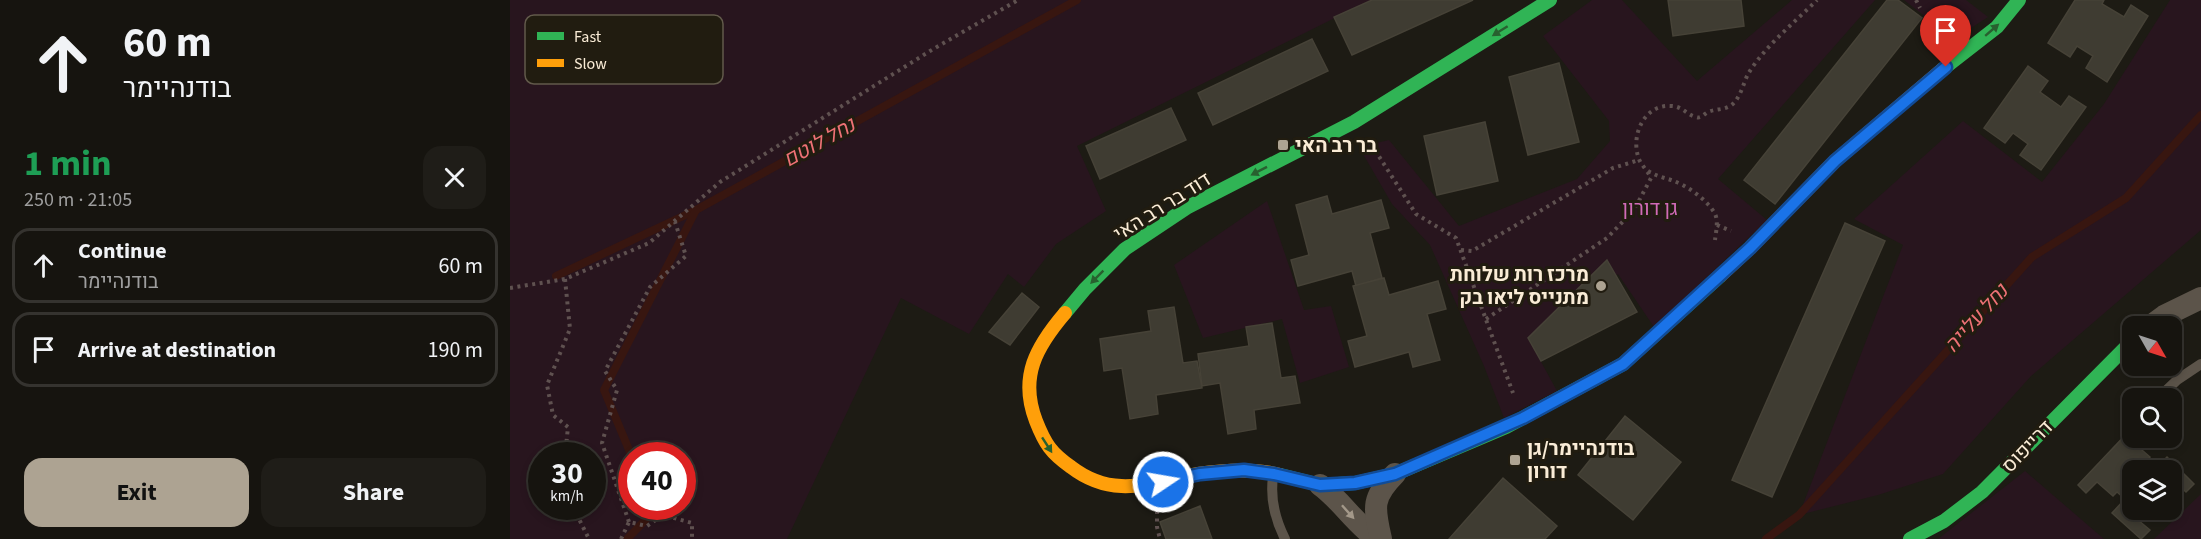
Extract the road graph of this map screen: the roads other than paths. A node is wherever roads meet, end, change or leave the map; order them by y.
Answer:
1 (1550, 0) edge
2 (2019, 0) edge
3 (2201, 298) edge
4 (2164, 316) edge
5 (2122, 351) edge
6 (2201, 364) edge
7 (2168, 388) edge
8 (1274, 474) junction
9 (1395, 474) junction
10 (1320, 485) junction
11 (1285, 539) edge
12 (1379, 539) edge
13 (1910, 539) edge

1 -> 8 street, דוד בר רב האי
9 -> 2 street, דוד בר רב האי
3 - 4 street
5 - 13 street, דרייפוס
6 - 7 lane
8 - 10 street, דוד בר רב האי
8 - 11 lane
9 - 10 street, דוד בר רב האי
9 - 12 street
10 -> 12 street

